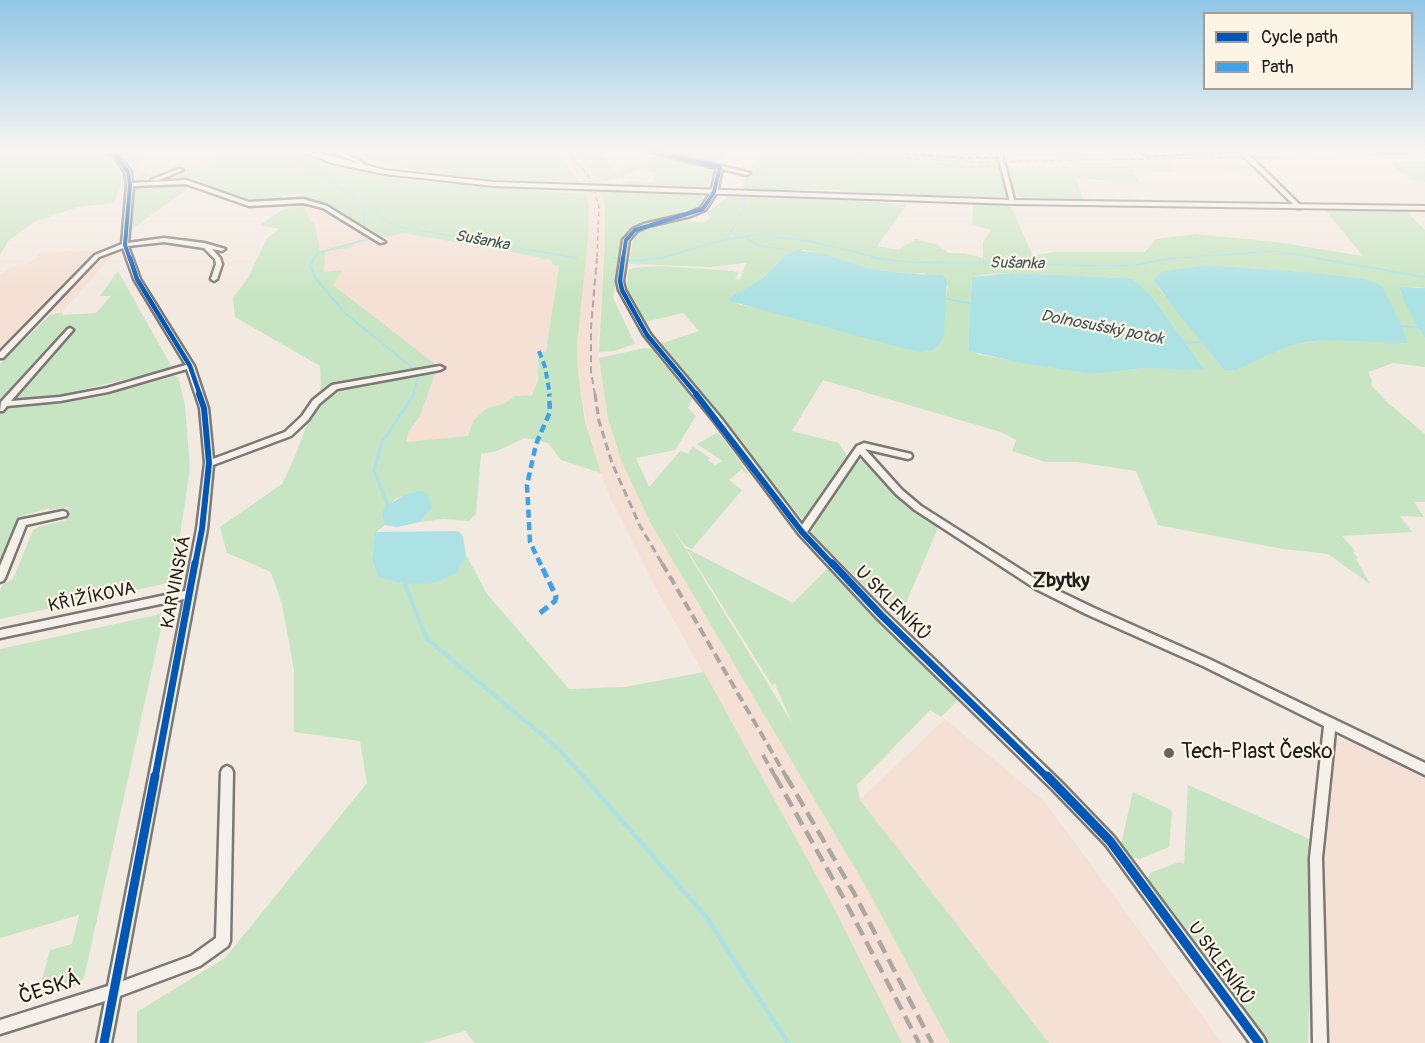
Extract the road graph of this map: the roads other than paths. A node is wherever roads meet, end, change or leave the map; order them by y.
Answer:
1 (129, 199) edge
2 (234, 199) edge
3 (711, 199) edge
4 (917, 199) edge
5 (1011, 199) edge
6 (1291, 199) edge
7 (1012, 202) junction
8 (1299, 207) junction
9 (1425, 208) edge
10 (382, 242) dead end
11 (125, 245) junction
12 (204, 245) junction
13 (222, 249) dead end
14 (214, 279) dead end
15 (70, 330) dead end
16 (0, 356) edge
17 (190, 366) junction
18 (436, 369) dead end
19 (2, 406) edge
20 (860, 448) junction
21 (908, 456) dead end
22 (209, 463) junction
23 (63, 514) dead end
24 (802, 532) junction
25 (0, 578) edge
26 (190, 594) junction
27 (0, 634) edge
28 (1330, 724) junction
29 (1425, 769) edge
30 (227, 772) dead end
31 (112, 992) junction
32 (0, 1027) edge
33 (104, 1043) edge
34 (1259, 1043) edge
35 (1320, 1043) edge

1 - 11 street, KARVINSKÁ
2 - 10 street
3 - 24 street, U SKLENÍKŮ
4 - 7 main road
5 - 7 street
6 - 8 street, bridge
7 - 8 main road
8 - 9 main road
11 - 12 street
11 - 16 street
11 - 17 street, KARVINSKÁ
12 - 13 street
12 - 14 street
15 - 19 street
17 - 19 street
17 - 22 street, KARVINSKÁ
18 - 22 street
20 - 21 street
20 - 24 street
20 - 28 street
22 - 26 street, KARVINSKÁ
23 - 25 street
24 - 34 street, U SKLENÍKŮ
26 - 27 street, KŘIŽÍKOVA
26 - 31 street, KARVINSKÁ
28 - 29 street
28 - 35 street
30 - 31 street, ČESKÁ
31 - 32 street, ČESKÁ
31 - 33 street, KARVINSKÁ

